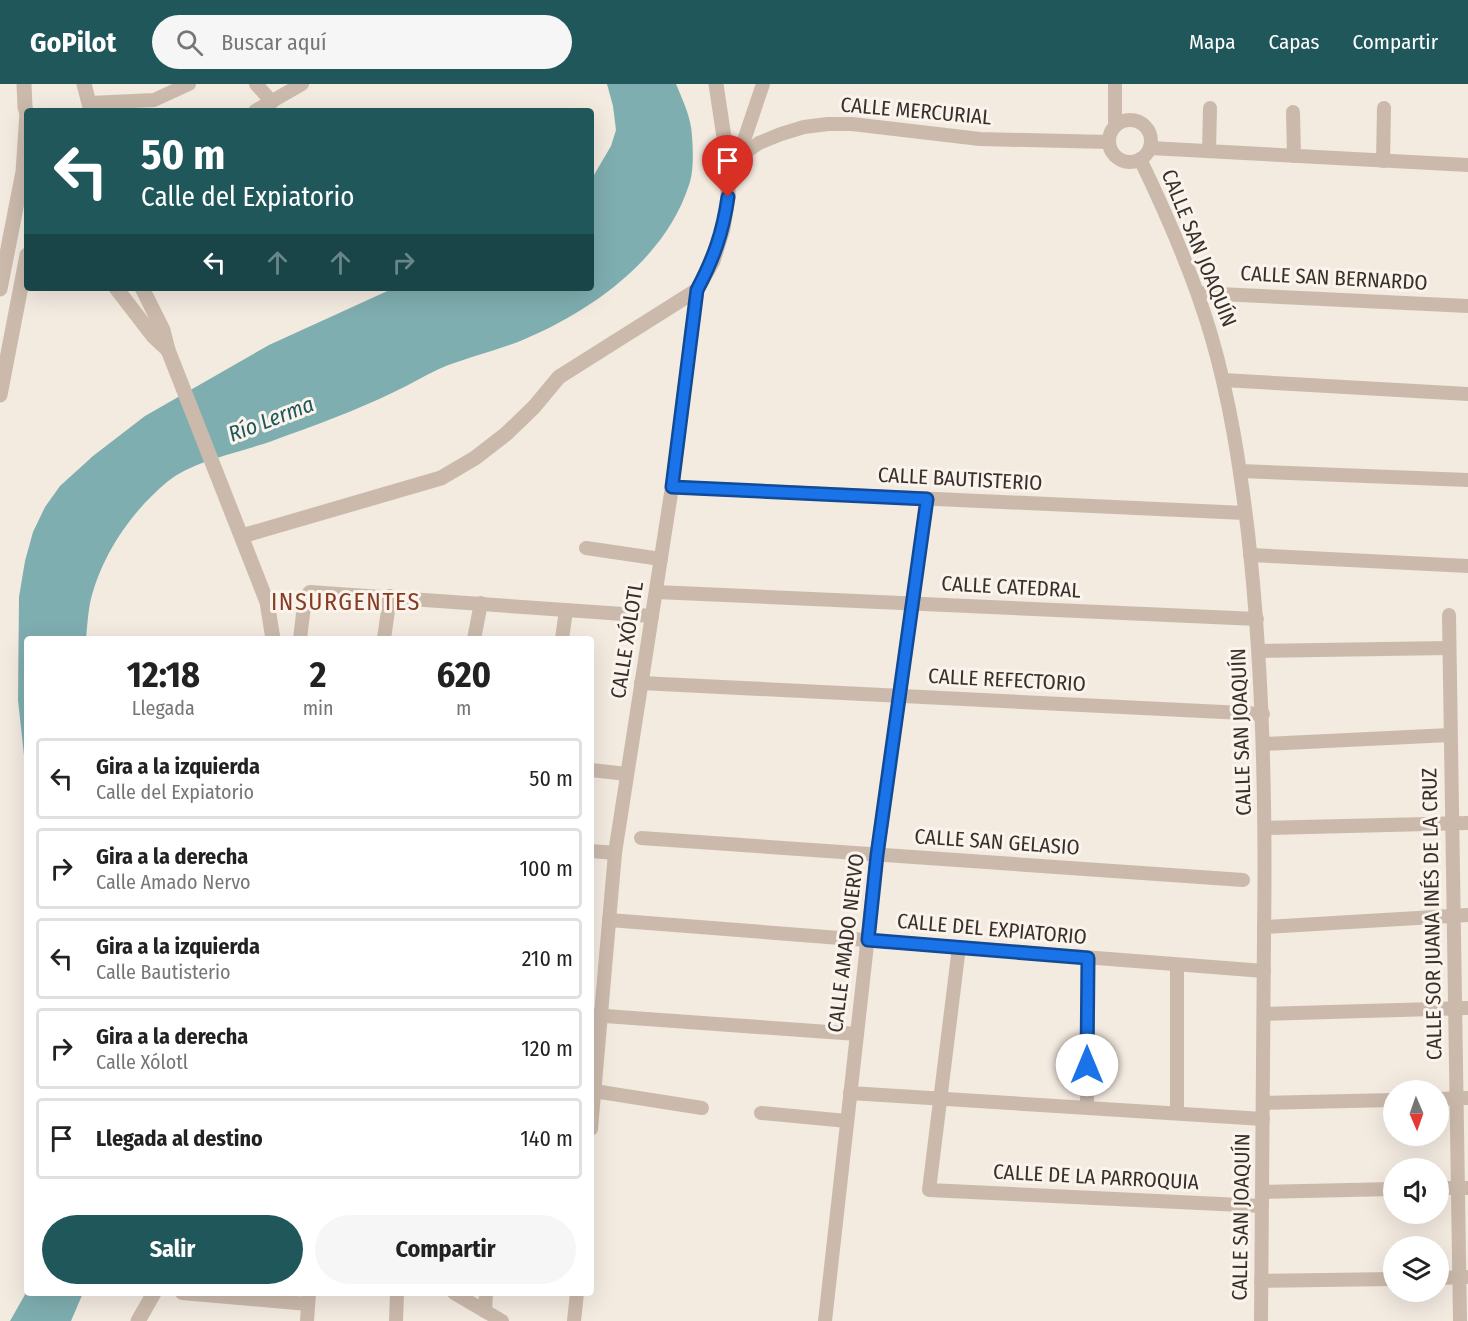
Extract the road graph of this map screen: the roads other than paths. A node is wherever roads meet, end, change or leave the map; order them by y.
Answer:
1 (189, 84) edge
2 (256, 84) edge
3 (302, 84) edge
4 (716, 84) edge
5 (763, 84) edge
6 (1115, 84) edge
7 (84, 85) edge
8 (24, 86) edge
9 (272, 102) junction
10 (26, 108) edge
11 (84, 108) edge
12 (261, 108) edge
13 (1210, 108) dead end
14 (1384, 108) dead end
15 (1293, 112) dead end
16 (1115, 126) junction
17 (1109, 142) junction
18 (1150, 148) junction
19 (1209, 151) junction
20 (1294, 156) junction
21 (24, 157) edge
22 (1140, 159) junction
23 (733, 160) junction
24 (1383, 160) junction
25 (1468, 165) edge
26 (24, 271) edge
27 (0, 289) edge
28 (697, 290) junction
29 (118, 291) edge
30 (144, 291) edge
31 (1198, 293) junction
32 (1468, 306) edge
33 (168, 350) junction
34 (1223, 380) junction
35 (1468, 394) edge
36 (0, 395) edge
37 (1240, 471) junction
38 (1468, 480) edge
39 (672, 487) junction
40 (927, 499) junction
41 (1245, 513) junction
42 (242, 536) junction
43 (586, 548) dead end
44 (1250, 555) junction
45 (661, 560) junction
46 (1468, 566) edge
47 (656, 592) junction
48 (390, 596) junction
49 (481, 603) junction
50 (913, 603) junction
51 (567, 610) junction
52 (1449, 615) dead end
53 (652, 616) junction
54 (1257, 618) junction
55 (273, 636) edge
56 (300, 636) edge
57 (384, 636) edge
58 (475, 636) edge
59 (563, 636) edge
60 (1449, 648) junction
61 (1259, 651) junction
62 (641, 683) junction
63 (900, 696) junction
64 (1263, 714) junction
65 (1450, 735) junction
66 (1264, 744) junction
67 (594, 770) edge
68 (627, 774) junction
69 (1452, 823) junction
70 (1468, 823) edge
71 (1265, 828) junction
72 (641, 838) dead end
73 (594, 851) edge
74 (615, 853) junction
75 (877, 855) junction
76 (1243, 880) dead end
77 (1453, 915) junction
78 (1468, 915) edge
79 (609, 920) junction
80 (1264, 927) junction
81 (868, 940) junction
82 (959, 948) junction
83 (1088, 958) junction
84 (1176, 965) junction
85 (1264, 971) junction
86 (1462, 1008) edge
87 (1264, 1014) junction
88 (596, 1016) edge
89 (857, 1035) junction
90 (594, 1091) joint
91 (850, 1093) junction
92 (940, 1098) junction
93 (1462, 1098) edge
94 (1383, 1100) edge
95 (1263, 1103) junction
96 (1087, 1107) junction
97 (702, 1108) dead end
98 (761, 1113) dead end
99 (1177, 1113) junction
100 (1263, 1119) junction
101 (847, 1121) junction
102 (1463, 1188) edge
103 (1383, 1189) edge
104 (1262, 1191) junction
105 (1262, 1206) junction
106 (1464, 1277) edge
107 (1449, 1278) edge
108 (1383, 1279) edge
109 (1261, 1281) junction
110 (152, 1296) edge
111 (246, 1296) edge
112 (397, 1296) edge
113 (459, 1296) edge
114 (486, 1296) edge
115 (577, 1296) edge
116 (309, 1299) edge
117 (485, 1311) junction
118 (138, 1321) edge
119 (307, 1321) edge
120 (396, 1321) edge
121 (502, 1321) edge
122 (574, 1321) edge
123 (825, 1321) edge
124 (1261, 1321) edge
125 (1460, 1321) edge

1 - 11 street
2 - 9 street
3 - 9 street
4 - 23 street, CALLE XÓLOTL
5 - 23 street
6 - 16 street
7 - 11 street
8 - 10 street
9 - 12 street
13 - 19 street
14 - 24 street
15 - 20 street
16 - 17 street
16 - 18 street
17 - 22 street
17 - 23 street, CALLE MERCURIAL
18 - 19 street
18 - 22 street
19 - 20 street
20 - 24 street
21 - 27 street
22 - 31 street, CALLE SAN JOAQUÍN
23 - 28 street, CALLE XÓLOTL
24 - 25 street
26 - 36 street
28 - 39 street, CALLE XÓLOTL
28 - 42 street
29 - 33 street
30 - 33 street
31 - 32 street, CALLE SAN BERNARDO
31 - 34 street, CALLE SAN JOAQUÍN
33 - 42 street
34 - 35 street
34 - 37 street, CALLE SAN JOAQUÍN
37 - 38 street
37 - 41 street, CALLE SAN JOAQUÍN
39 - 40 street, CALLE BAUTISTERIO
39 - 45 street, CALLE XÓLOTL
40 - 41 street, CALLE BAUTISTERIO
40 - 50 street, CALLE AMADO NERVO
41 - 44 street, CALLE SAN JOAQUÍN
42 - 55 street
43 - 45 street
44 - 46 street
44 - 54 street, CALLE SAN JOAQUÍN
45 - 47 street, CALLE XÓLOTL
47 - 50 street, CALLE CATEDRAL
47 - 53 street, CALLE XÓLOTL
48 - 49 street
48 - 56 street
48 - 57 street
49 - 51 street
49 - 58 street
50 - 54 street, CALLE CATEDRAL
50 - 63 street, CALLE AMADO NERVO
51 - 53 street
51 - 59 street
52 - 60 street, CALLE SOR JUANA INÉS DE LA CRUZ
53 - 62 street, CALLE XÓLOTL
54 - 61 street, CALLE SAN JOAQUÍN
60 - 61 street
60 - 65 street, CALLE SOR JUANA INÉS DE LA CRUZ
61 - 64 street, CALLE SAN JOAQUÍN
62 - 63 street, CALLE REFECTORIO
62 - 68 street, CALLE XÓLOTL
63 - 64 street, CALLE REFECTORIO
63 - 75 street, CALLE AMADO NERVO
64 - 66 street, CALLE SAN JOAQUÍN
65 - 66 street
65 - 69 street, CALLE SOR JUANA INÉS DE LA CRUZ
66 - 71 street, CALLE SAN JOAQUÍN
67 - 68 street
68 - 74 street, CALLE XÓLOTL
69 - 70 street
69 - 71 street
69 - 77 street, CALLE SOR JUANA INÉS DE LA CRUZ
71 - 80 street, CALLE SAN JOAQUÍN
72 - 75 street, CALLE SAN GELASIO
73 - 74 street
74 - 79 street, CALLE XÓLOTL
75 - 76 street, CALLE SAN GELASIO
75 - 81 street, CALLE AMADO NERVO
77 - 78 street
77 - 80 street
77 - 86 street, CALLE SOR JUANA INÉS DE LA CRUZ
79 - 81 street, CALLE DEL EXPIATORIO
79 - 88 street, CALLE XÓLOTL
80 - 85 street, CALLE SAN JOAQUÍN
81 - 82 street, CALLE DEL EXPIATORIO
81 - 89 street, CALLE AMADO NERVO
82 - 83 street, CALLE DEL EXPIATORIO
82 - 92 street
83 - 84 street, CALLE DEL EXPIATORIO
83 - 96 street
84 - 85 street, CALLE DEL EXPIATORIO
84 - 99 street
85 - 87 street, CALLE SAN JOAQUÍN
86 - 87 street
86 - 93 street, CALLE SOR JUANA INÉS DE LA CRUZ
87 - 95 street, CALLE SAN JOAQUÍN
88 - 89 street
88 - 90 street, CALLE XÓLOTL
89 - 91 street, CALLE AMADO NERVO
90 - 97 street
91 - 92 street
91 - 101 street, CALLE AMADO NERVO
92 - 96 street
92 - 105 street, CALLE DE LA PARROQUIA
93 - 102 street, CALLE SOR JUANA INÉS DE LA CRUZ
94 - 95 street
95 - 100 street, CALLE SAN JOAQUÍN
96 - 99 street
98 - 101 street
99 - 100 street
100 - 104 street, CALLE SAN JOAQUÍN
101 - 123 street, CALLE AMADO NERVO
102 - 106 street, CALLE SOR JUANA INÉS DE LA CRUZ
103 - 104 street
104 - 105 street, CALLE SAN JOAQUÍN
105 - 109 street, CALLE SAN JOAQUÍN
106 - 107 street
106 - 125 street, CALLE SOR JUANA INÉS DE LA CRUZ
108 - 109 street
109 - 124 street, CALLE SAN JOAQUÍN
110 - 118 street
111 - 116 street
112 - 120 street
113 - 117 street
114 - 117 street
115 - 122 street
116 - 119 street
117 - 121 street

